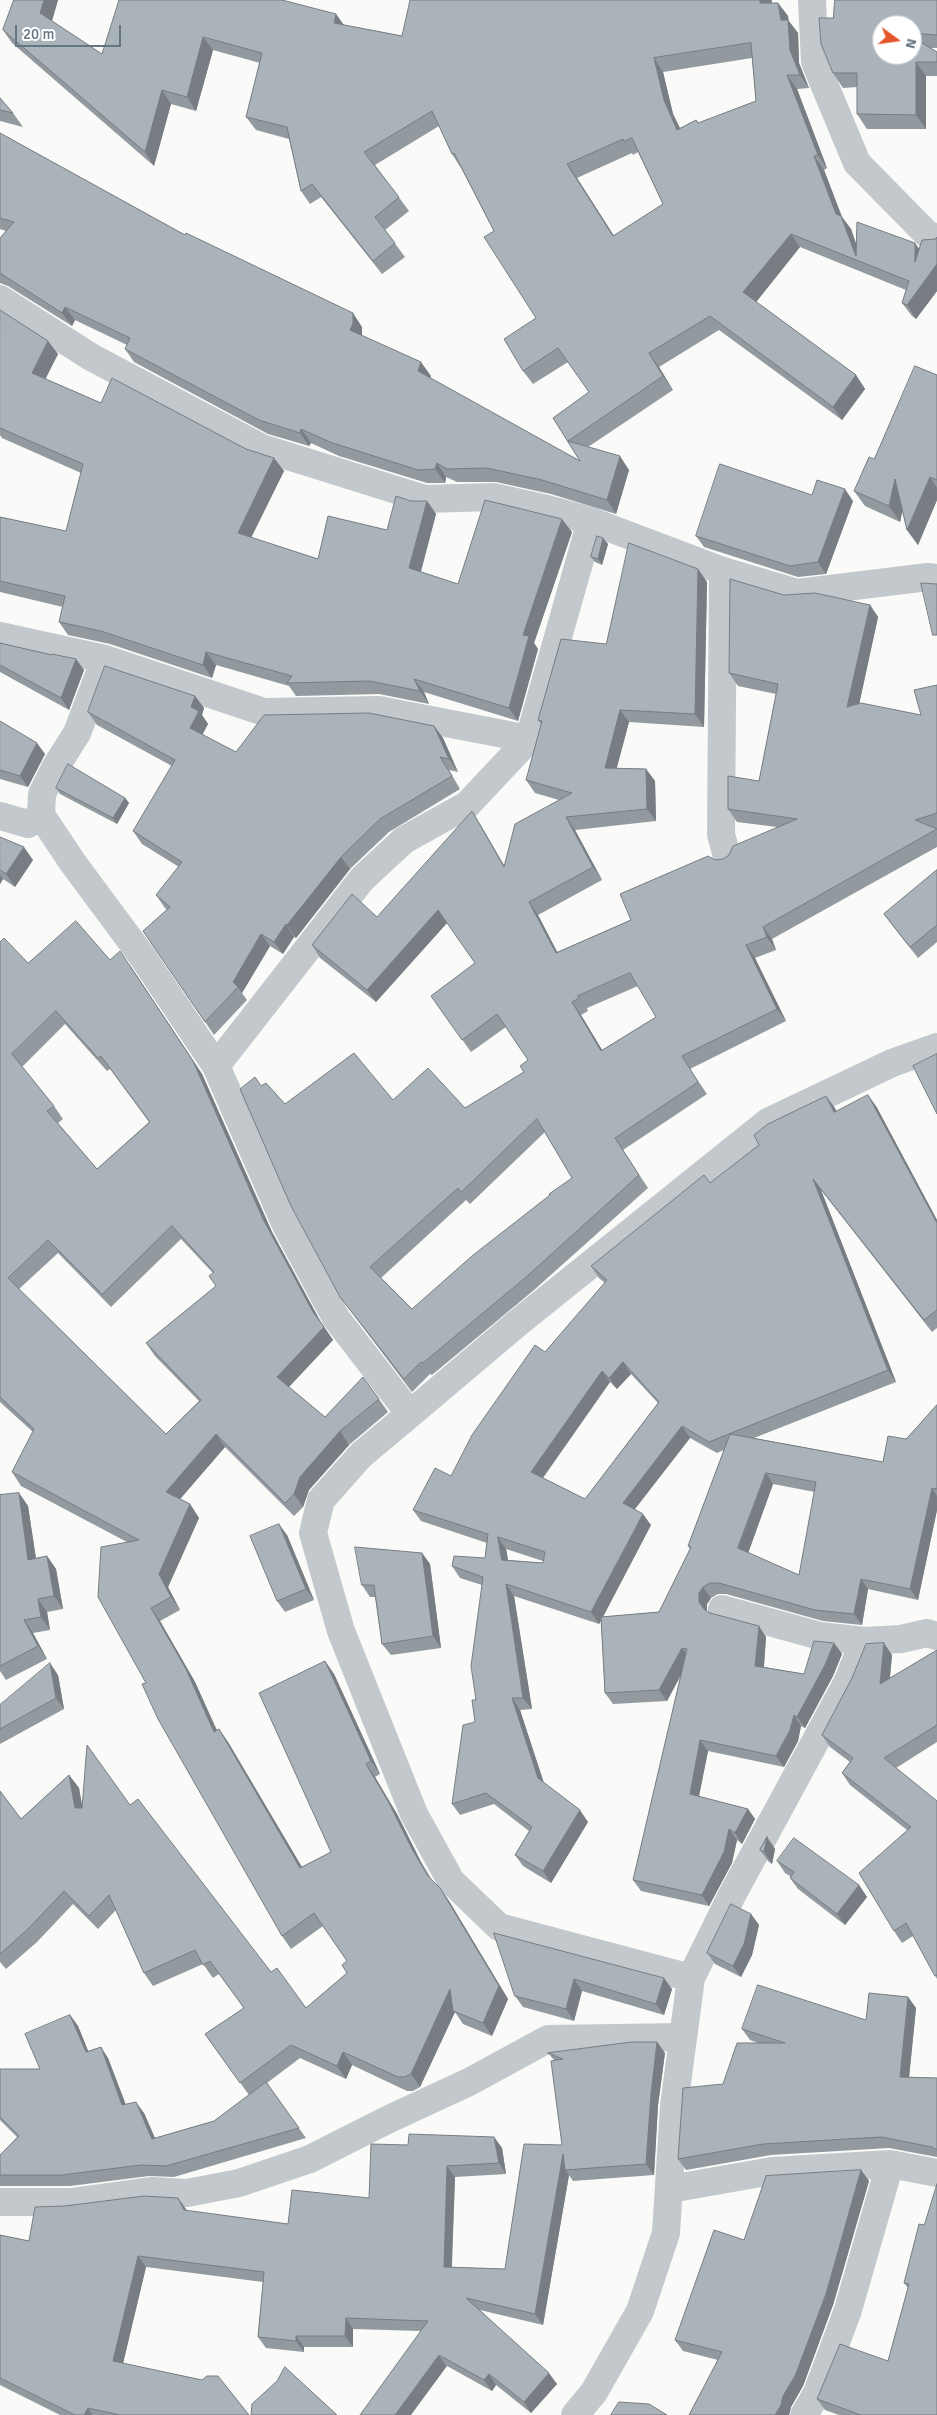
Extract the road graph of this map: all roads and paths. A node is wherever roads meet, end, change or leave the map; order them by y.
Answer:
1 (812, 0) edge
2 (937, 239) edge
3 (0, 299) edge
4 (591, 522) junction
5 (723, 571) junction
6 (937, 578) edge
7 (0, 636) edge
8 (104, 659) junction
9 (529, 740) junction
10 (41, 815) junction
11 (0, 816) edge
12 (727, 857) edge
13 (937, 1047) edge
14 (216, 1066) junction
15 (410, 1414) junction
16 (722, 1609) dead end
17 (934, 1629) edge
18 (864, 1641) junction
19 (691, 1978) junction
20 (683, 2037) junction
21 (890, 2164) junction
22 (937, 2173) edge
23 (670, 2189) junction
24 (0, 2202) edge
25 (575, 2415) edge
26 (804, 2415) edge

1 - 2 street
3 - 4 street
4 - 5 street
4 - 9 street
5 - 6 street
5 - 12 street
7 - 8 street
8 - 9 street
8 - 10 street
9 - 14 street
10 - 11 street
10 - 14 street
13 - 15 street
14 - 15 street
15 - 19 street
16 - 18 street
17 - 18 street
18 - 19 street
19 - 20 street
20 - 23 street
20 - 24 street
21 - 22 street
21 - 23 street
21 - 26 street
23 - 25 street

